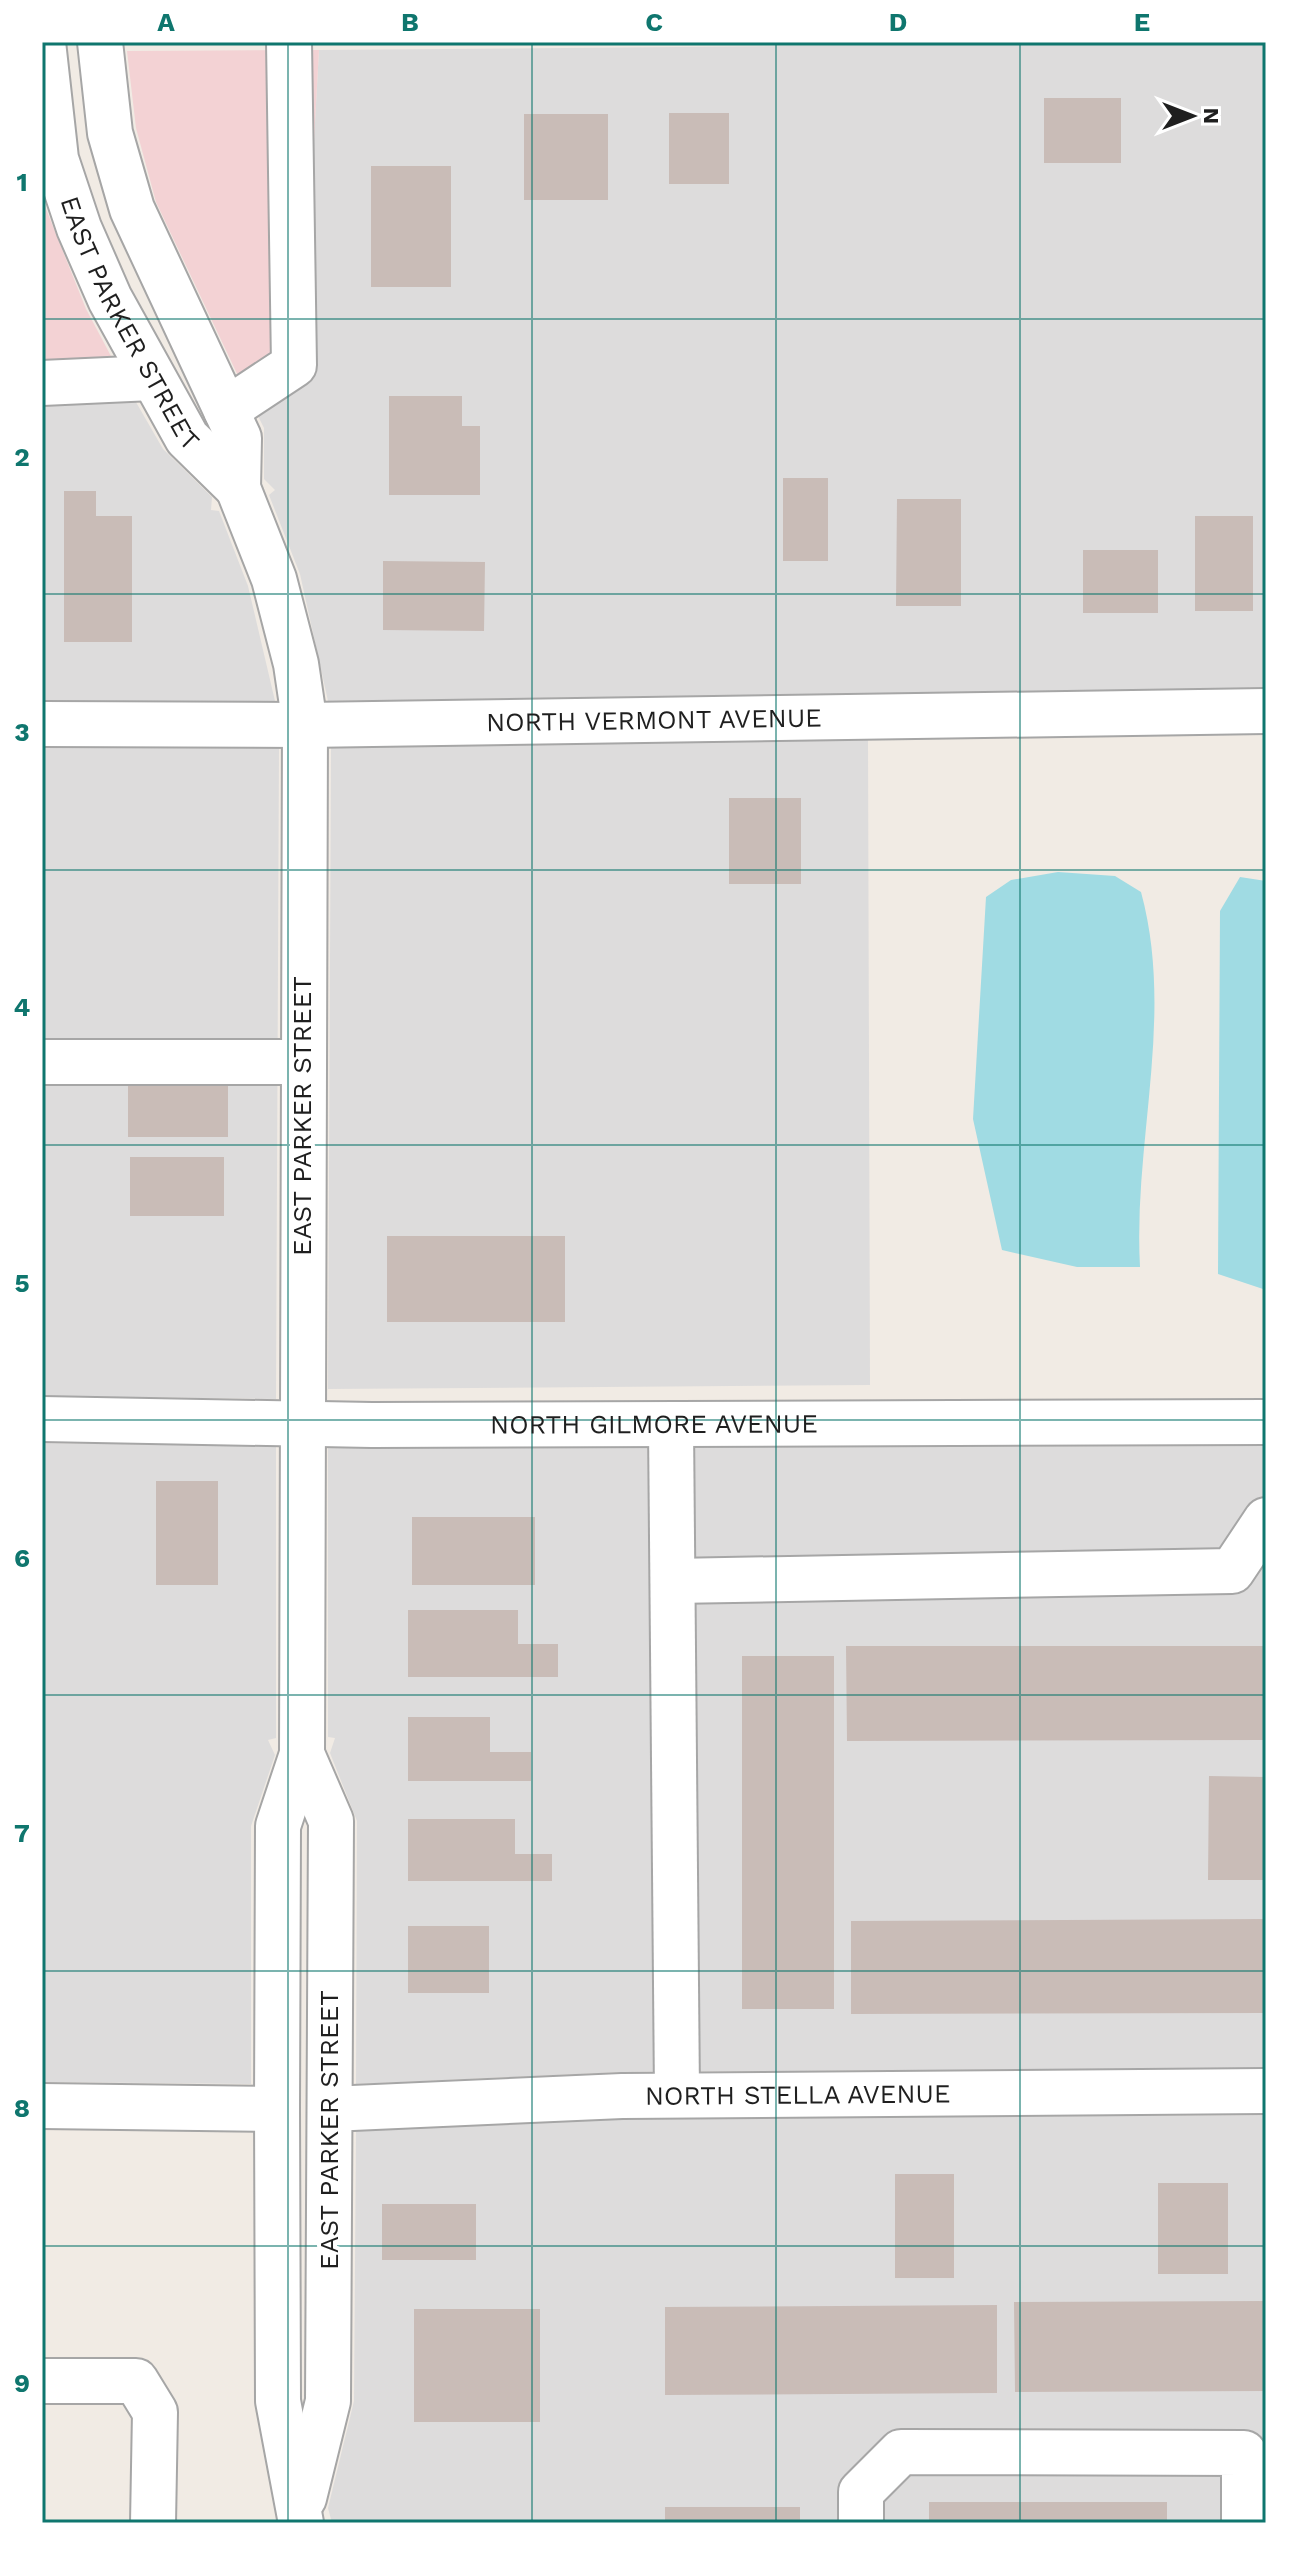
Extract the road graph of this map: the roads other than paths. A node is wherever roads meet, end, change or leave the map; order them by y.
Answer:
1 (43, 42) edge
2 (100, 42) edge
3 (289, 42) edge
4 (152, 378) junction
5 (42, 383) edge
6 (226, 410) junction
7 (238, 488) junction
8 (1266, 711) edge
9 (42, 724) edge
10 (305, 725) junction
11 (42, 1062) edge
12 (301, 1062) junction
13 (42, 1419) edge
14 (302, 1422) junction
15 (1266, 1422) edge
16 (671, 1426) junction
17 (1266, 1520) edge
18 (673, 1581) junction
19 (302, 1754) junction
20 (1266, 2091) edge
21 (677, 2095) junction
22 (42, 2106) edge
23 (277, 2109) junction
24 (330, 2109) junction
25 (42, 2381) edge
26 (1255, 2453) edge
27 (301, 2515) edge
28 (153, 2523) edge
29 (861, 2523) edge
30 (1244, 2523) edge

1 - 4 street, EAST PARKER STREET
2 - 6 street, EAST PARKER STREET
3 - 6 street
4 - 5 street
4 - 7 street, EAST PARKER STREET
6 - 7 street, EAST PARKER STREET
7 - 10 street, EAST PARKER STREET
8 - 10 street, NORTH VERMONT AVENUE
9 - 10 street, NORTH VERMONT AVENUE
10 - 12 street, EAST PARKER STREET
11 - 12 street
12 - 14 street, EAST PARKER STREET
13 - 14 street, NORTH GILMORE AVENUE
14 - 16 street, NORTH GILMORE AVENUE
14 - 19 street, EAST PARKER STREET
15 - 16 street, NORTH GILMORE AVENUE
16 - 18 street
17 - 18 street
18 - 21 street
19 - 23 street, EAST PARKER STREET
19 - 24 street, EAST PARKER STREET
20 - 21 street, NORTH STELLA AVENUE
21 - 24 street, NORTH STELLA AVENUE
22 - 23 street
23 - 27 street, EAST PARKER STREET
24 - 27 street, EAST PARKER STREET
25 - 28 street
26 - 29 street
26 - 30 street

